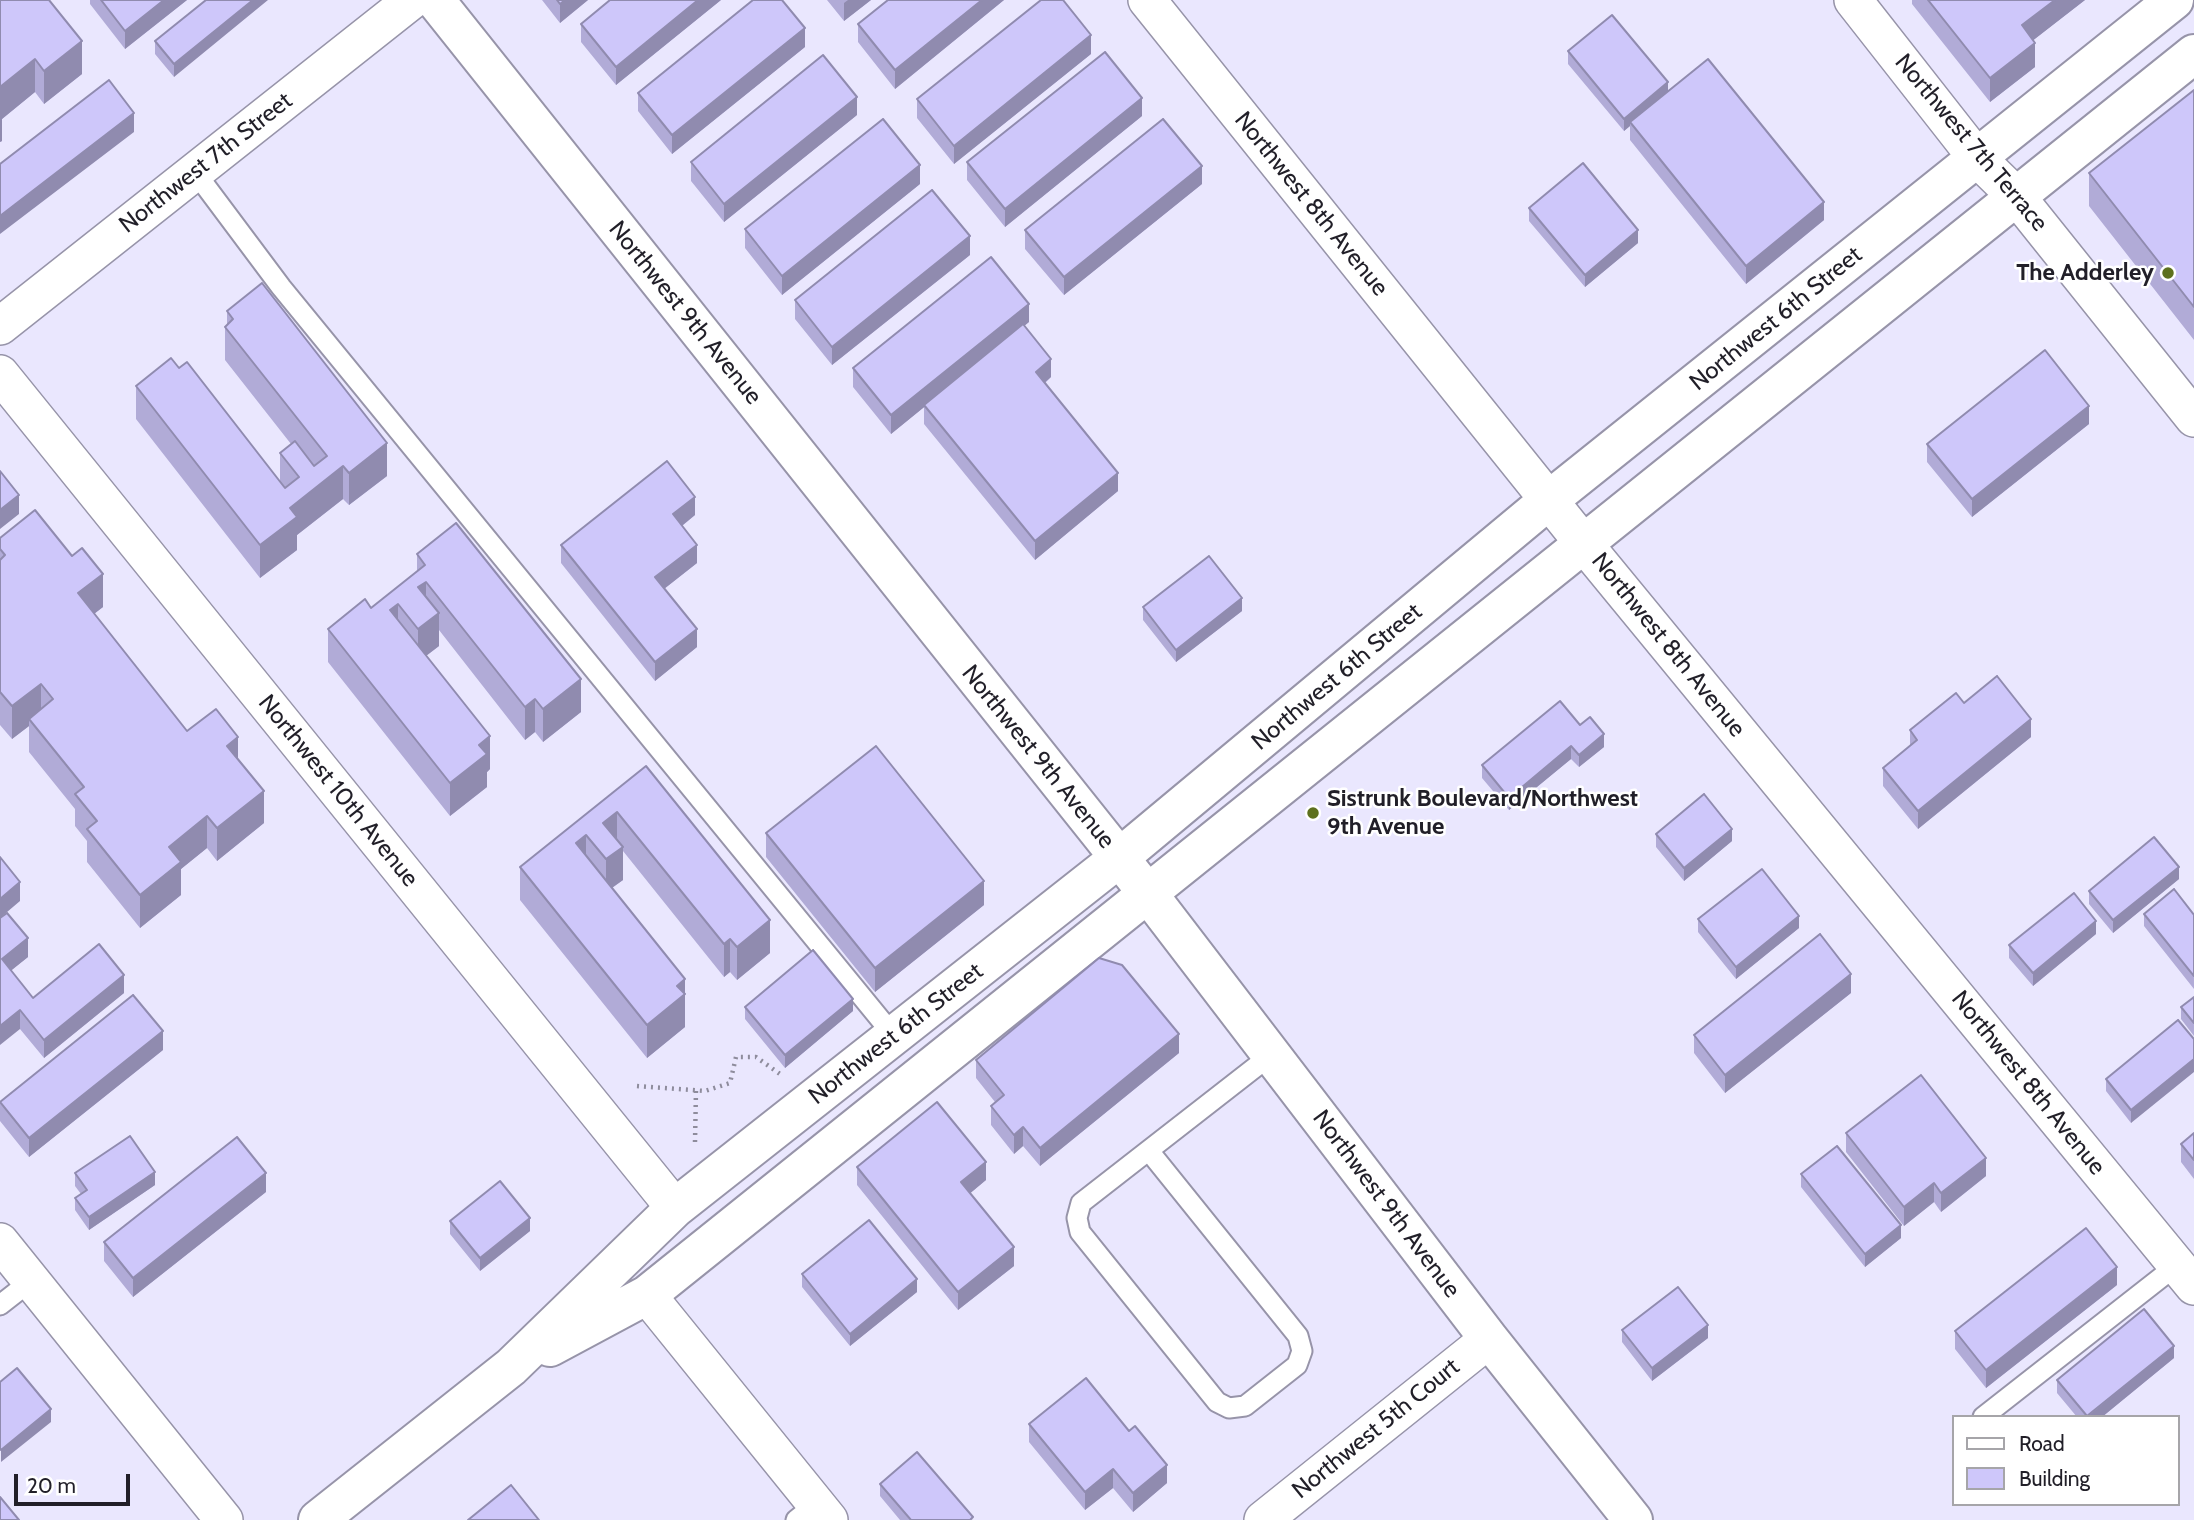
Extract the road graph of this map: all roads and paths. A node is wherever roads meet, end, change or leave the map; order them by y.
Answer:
1 (412, 0) edge
2 (435, 0) edge
3 (1147, 0) edge
4 (1853, 0) edge
5 (2174, 0) edge
6 (2194, 54) edge
7 (1977, 158) junction
8 (195, 172) junction
9 (2017, 197) junction
10 (0, 327) edge
11 (0, 374) edge
12 (2194, 418) edge
13 (1549, 500) junction
14 (1584, 544) junction
15 (1119, 858) junction
16 (1149, 895) junction
17 (894, 1036) junction
18 (1271, 1055) junction
19 (782, 1076) dead end
20 (637, 1086) dead end
21 (696, 1090) junction
22 (695, 1145) dead end
23 (1149, 1151) junction
24 (675, 1208) junction
25 (0, 1242) edge
26 (2185, 1275) edge
27 (32, 1280) junction
28 (647, 1295) junction
29 (0, 1305) edge
30 (1489, 1339) junction
31 (511, 1367) junction
32 (1986, 1415) edge
33 (814, 1515) edge
34 (224, 1520) edge
35 (318, 1520) edge
36 (1263, 1520) edge
37 (1633, 1520) edge

1 - 8 street, Northwest 7th Street
2 - 15 street, Northwest 9th Avenue
3 - 13 street, Northwest 8th Avenue
4 - 7 street, Northwest 7th Terrace
5 - 7 street, Northwest 6th Street
6 - 9 street, Northwest 6th Street
7 - 9 street, Northwest 7th Terrace
7 - 13 street, Northwest 6th Street
8 - 10 street, Northwest 7th Street
8 - 17 lane
9 - 12 street, Northwest 7th Terrace
9 - 14 street, Northwest 6th Street
11 - 24 street, Northwest 10th Avenue
13 - 14 street, Northwest 8th Avenue
13 - 15 street, Northwest 6th Street
14 - 16 street, Northwest 6th Street
14 - 26 street, Northwest 8th Avenue
15 - 16 street, Northwest 9th Avenue
15 - 17 street, Northwest 6th Street
16 - 18 street, Northwest 9th Avenue
16 - 28 street, Northwest 6th Street
17 - 24 street, Northwest 6th Street
18 - 23 lane
18 - 30 street, Northwest 9th Avenue
19 - 21 path
20 - 21 path
21 - 22 path
23 - 23 lane
24 - 31 street, Northwest 6th Street
25 - 27 street
26 - 32 lane
27 - 29 lane
27 - 34 street
28 - 31 street, Northwest 6th Street
28 - 33 street
30 - 36 street, Northwest 5th Court
30 - 37 street, Northwest 9th Avenue
31 - 35 street, Northwest 6th Street

